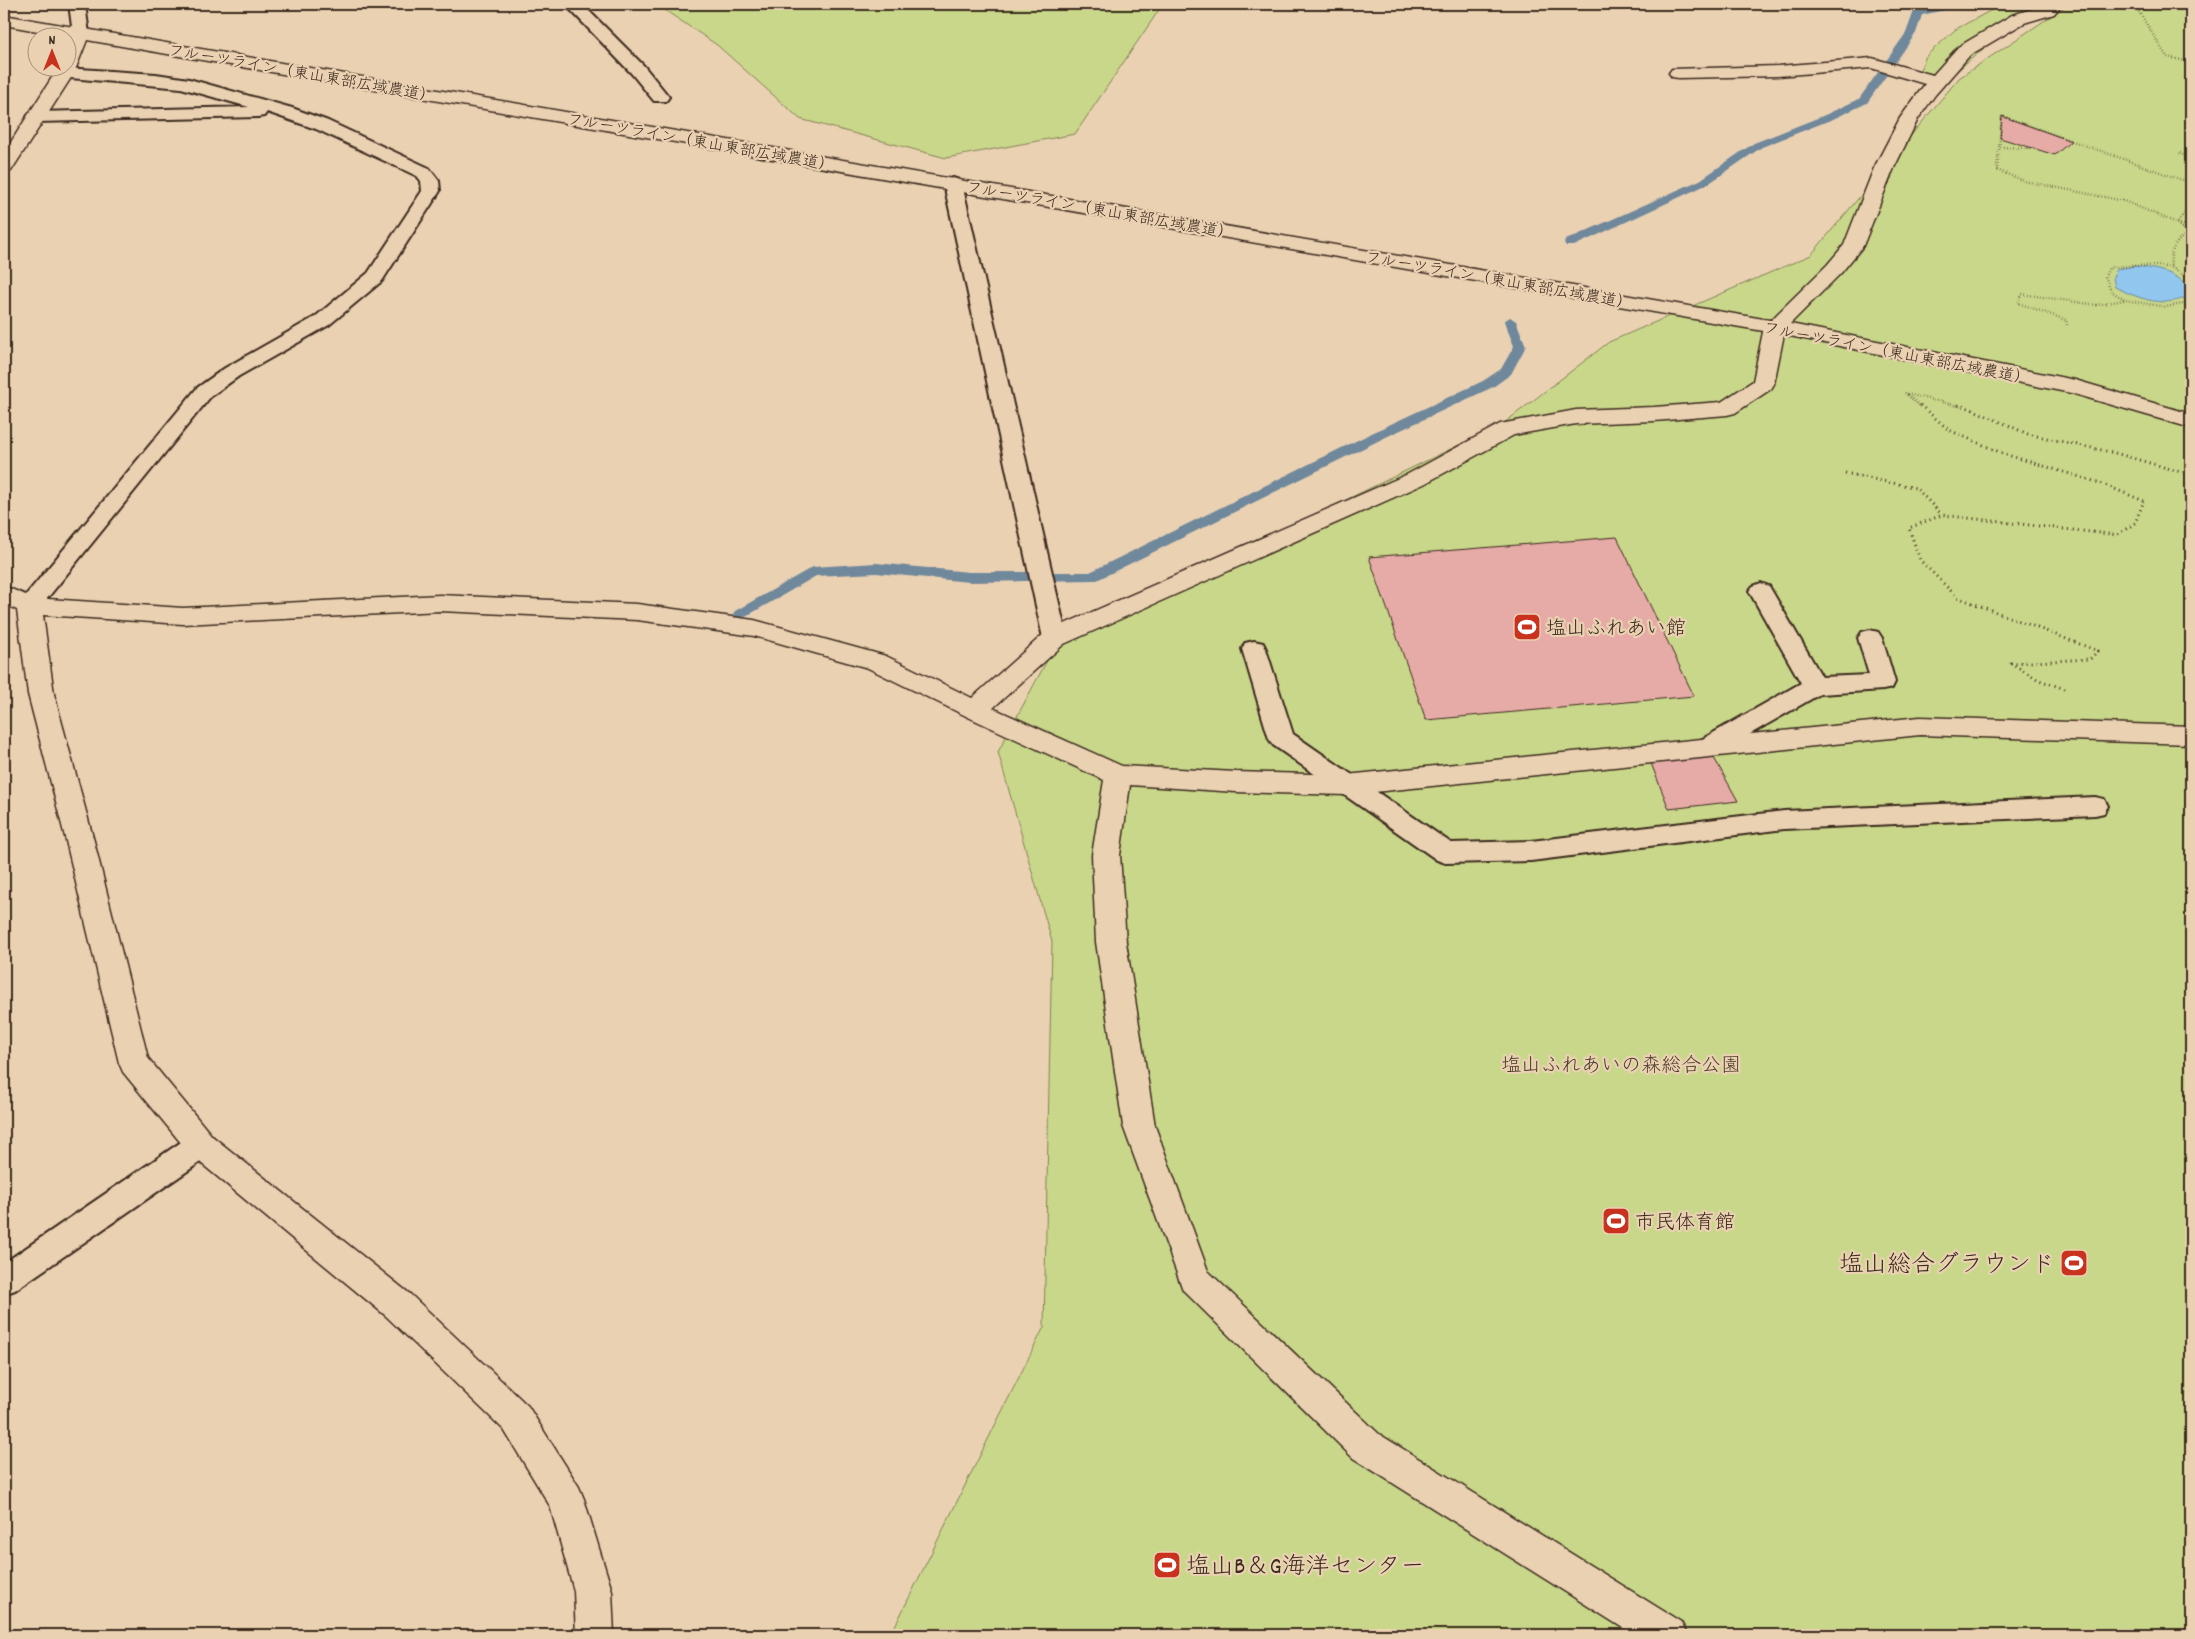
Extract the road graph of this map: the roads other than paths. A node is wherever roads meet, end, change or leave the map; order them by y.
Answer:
1 (77, 4) edge
2 (573, 4) edge
3 (2054, 6) edge
4 (4, 20) edge
5 (81, 34) junction
6 (78, 42) edge
7 (1678, 73) dead end
8 (78, 75) edge
9 (62, 78) edge
10 (1936, 82) junction
11 (660, 97) dead end
12 (286, 112) junction
13 (36, 117) junction
14 (4, 167) edge
15 (953, 184) junction
16 (1775, 327) junction
17 (2191, 421) edge
18 (1760, 591) dead end
19 (4, 594) edge
20 (29, 606) junction
21 (1053, 630) junction
22 (1870, 638) dead end
23 (1254, 649) dead end
24 (1815, 686) junction
25 (975, 710) junction
26 (2191, 735) edge
27 (1708, 747) junction
28 (1118, 775) junction
29 (1346, 785) junction
30 (2095, 806) dead end
31 (201, 1145) junction
32 (4, 1280) edge
33 (595, 1635) edge
34 (1668, 1635) edge

1 - 5 lane
2 - 11 lane
3 - 10 street
4 - 5 street, フルーツライン（東山東部広域農道）
5 - 6 street
5 - 15 street, フルーツライン（東山東部広域農道）
7 - 10 street
8 - 12 lane
9 - 13 street
10 - 16 street
12 - 13 lane
12 - 20 lane
13 - 14 street
15 - 16 street, フルーツライン（東山東部広域農道）
15 - 21 lane
16 - 17 street, フルーツライン（東山東部広域農道）
16 - 21 street
18 - 24 lane
19 - 20 street
20 - 25 street
20 - 31 street
21 - 25 street
22 - 24 lane
23 - 29 lane
24 - 27 lane
25 - 28 street
26 - 27 street
27 - 29 street
28 - 29 street
28 - 34 street
29 - 30 lane
31 - 32 lane
31 - 33 street

